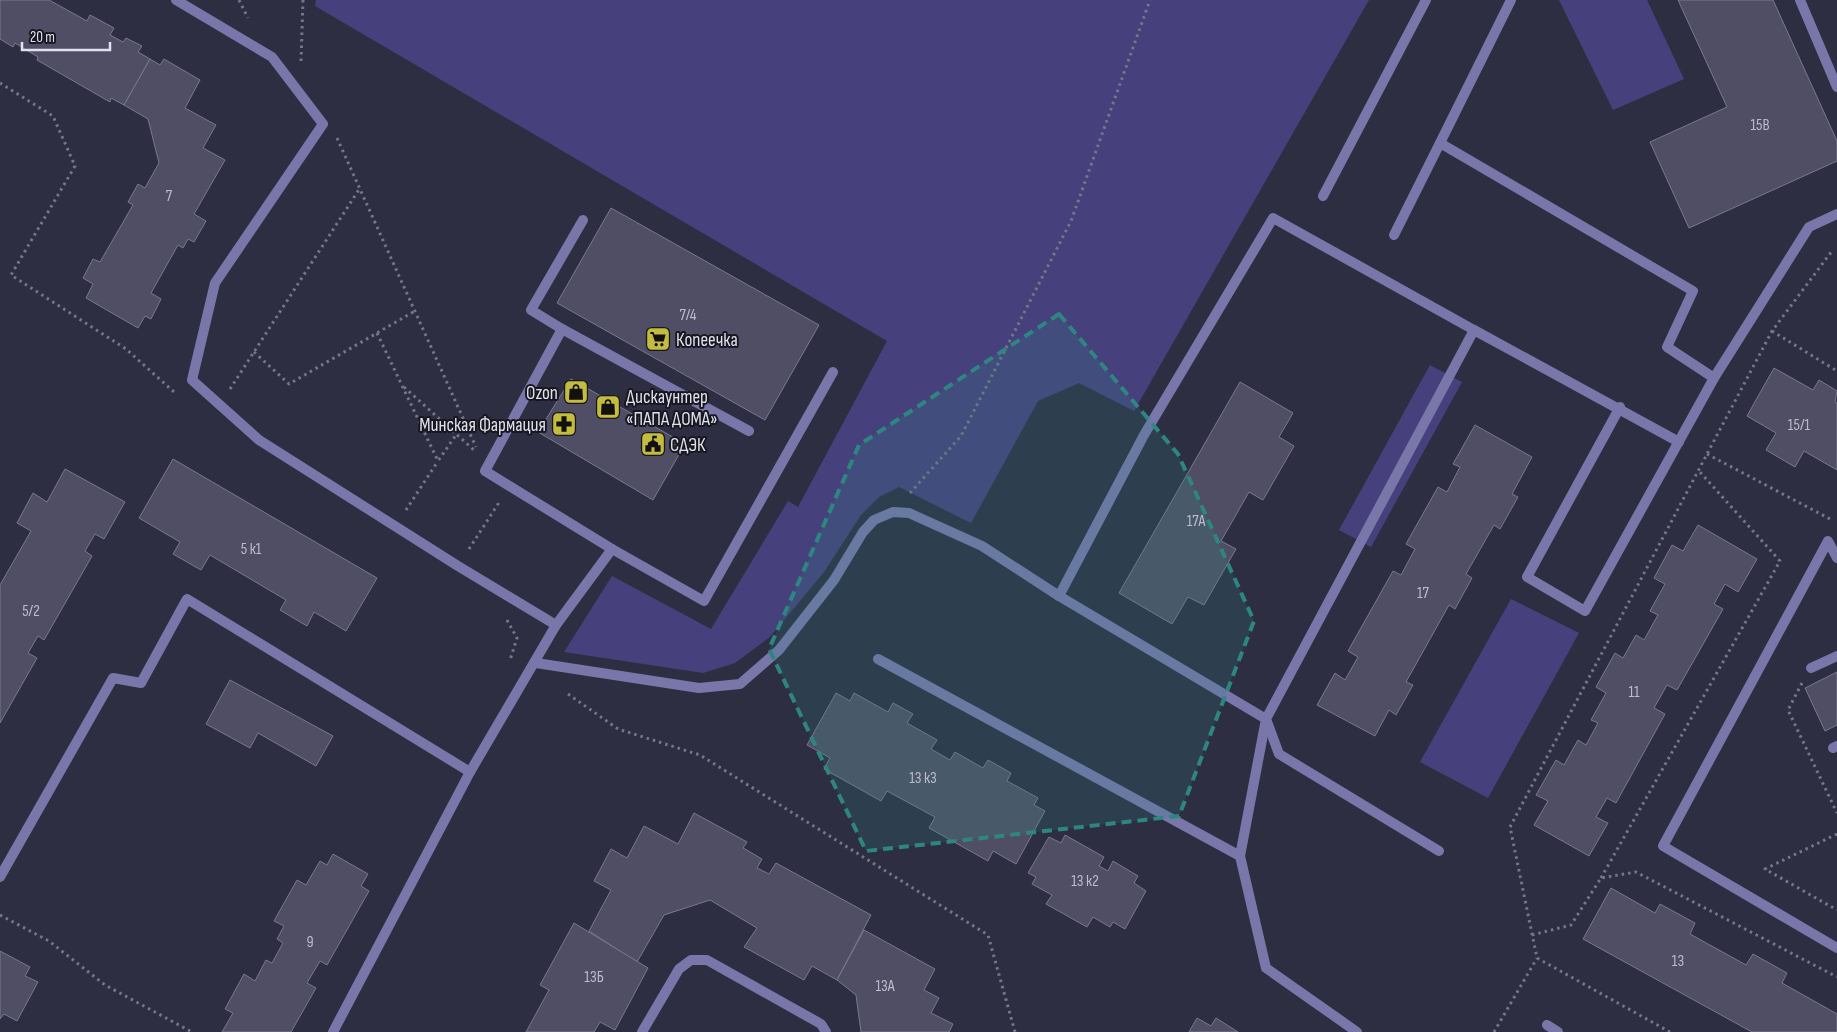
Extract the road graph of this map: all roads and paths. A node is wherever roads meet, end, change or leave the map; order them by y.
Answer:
1 (303, 0) edge
2 (1150, 0) edge
3 (1426, 0) edge
4 (1511, 0) edge
5 (1800, 0) edge
6 (179, 1) edge
7 (301, 64) dead end
8 (0, 83) edge
9 (1837, 86) edge
10 (334, 130) dead end
11 (1440, 143) junction
12 (360, 188) junction
13 (1323, 196) dead end
14 (1837, 214) edge
15 (583, 220) dead end
16 (1394, 235) dead end
17 (1832, 251) dead end
18 (416, 311) junction
19 (562, 330) junction
20 (1474, 330) junction
21 (1772, 330) junction
22 (377, 333) junction
23 (254, 352) junction
24 (1837, 371) edge
25 (833, 372) dead end
26 (1714, 378) junction
27 (401, 384) junction
28 (175, 393) dead end
29 (220, 404) junction
30 (1620, 407) junction
31 (749, 431) dead end
32 (456, 435) junction
33 (1679, 442) junction
34 (1707, 454) junction
35 (438, 461) junction
36 (485, 470) junction
37 (1698, 471) junction
38 (893, 512) junction
39 (1837, 523) edge
40 (395, 526) junction
41 (612, 548) junction
42 (1837, 558) edge
43 (458, 566) junction
44 (1060, 596) junction
45 (499, 614) dead end
46 (556, 625) junction
47 (1837, 656) edge
48 (878, 659) dead end
49 (536, 663) junction
50 (507, 666) dead end
51 (1811, 668) joint
52 (568, 694) dead end
53 (1266, 719) junction
54 (470, 772) junction
55 (1837, 813) edge
56 (1837, 834) edge
57 (1439, 851) dead end
58 (1240, 856) junction
59 (0, 877) edge
60 (1601, 878) junction
61 (1837, 910) edge
62 (0, 915) edge
63 (1532, 935) junction
64 (1837, 948) edge
65 (1537, 958) junction
66 (1837, 977) edge
67 (1547, 1025) dead end
68 (192, 1032) edge
69 (334, 1032) edge
70 (642, 1032) edge
71 (826, 1032) edge
72 (1015, 1032) edge
73 (1357, 1032) edge
74 (1494, 1032) edge
75 (1558, 1032) edge
76 (1670, 1032) edge

1 - 7 path
2 - 38 path
3 - 13 lane
4 - 11 lane
5 - 9 lane
6 - 29 lane
8 - 28 path
10 - 12 path
11 - 16 lane
11 - 26 lane
12 - 18 path
12 - 23 path
14 - 26 lane
15 - 19 lane
17 - 21 path
18 - 22 path
18 - 32 path
19 - 31 lane
19 - 36 lane
20 - 30 lane
20 - 44 lane
20 - 53 lane
21 - 24 path
21 - 34 path
22 - 23 path
22 - 27 path
23 - 29 path
25 - 41 lane
26 - 33 lane
27 - 32 path
27 - 35 path
29 - 40 lane
30 - 33 lane
30 - 33 lane
32 - 35 path
34 - 37 path
34 - 39 path
35 - 40 path
36 - 41 lane
36 - 43 path
37 - 60 path
37 - 63 path
38 - 44 lane
38 - 49 lane
40 - 43 lane
41 - 46 lane
42 - 64 lane
43 - 46 lane
44 - 53 lane
45 - 50 path
46 - 49 lane
47 - 51 lane
48 - 58 lane
49 - 54 lane
51 - 55 path
52 - 72 path
53 - 57 lane
53 - 58 lane
54 - 59 lane
54 - 69 lane
56 - 61 path
58 - 73 lane
60 - 63 path
60 - 66 path
62 - 68 path
63 - 65 path
65 - 74 path
65 - 76 path
67 - 75 lane
70 - 71 lane

